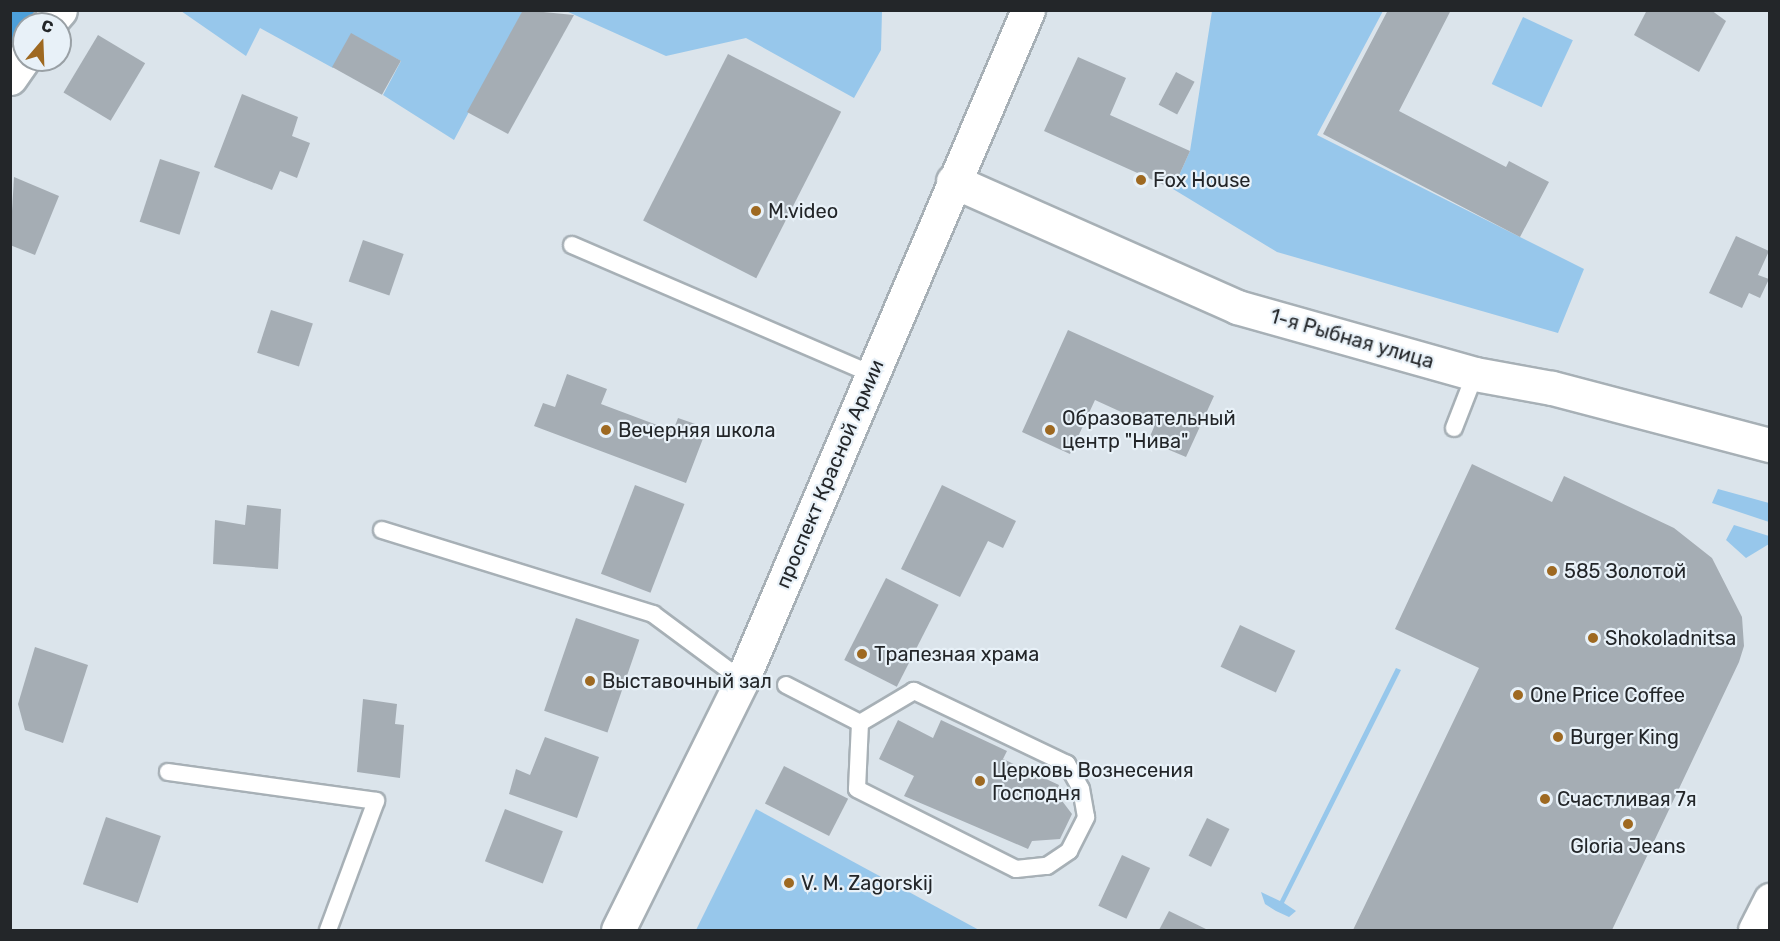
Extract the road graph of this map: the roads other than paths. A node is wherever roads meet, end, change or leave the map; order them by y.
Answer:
1 (1028, 10) edge
2 (952, 181) junction
3 (572, 245) dead end
4 (872, 374) junction
5 (1475, 374) junction
6 (1454, 428) dead end
7 (1770, 446) edge
8 (382, 530) dead end
9 (742, 680) junction
10 (786, 685) dead end
11 (860, 723) junction
12 (168, 772) dead end
13 (1770, 900) edge
14 (328, 930) edge
15 (618, 930) edge
16 (1755, 930) edge

1 - 2 main road, проспект Красной Армии
2 - 4 main road, проспект Красной Армии
2 - 5 main road, 1-я Рыбная улица
3 - 4 lane
4 - 9 main road, проспект Красной Армии
5 - 6 lane
5 - 7 main road, 1-я Рыбная улица
8 - 9 lane
9 - 15 main road, проспект Красной Армии
10 - 11 lane
11 - 11 lane
12 - 14 lane
13 - 16 main road

